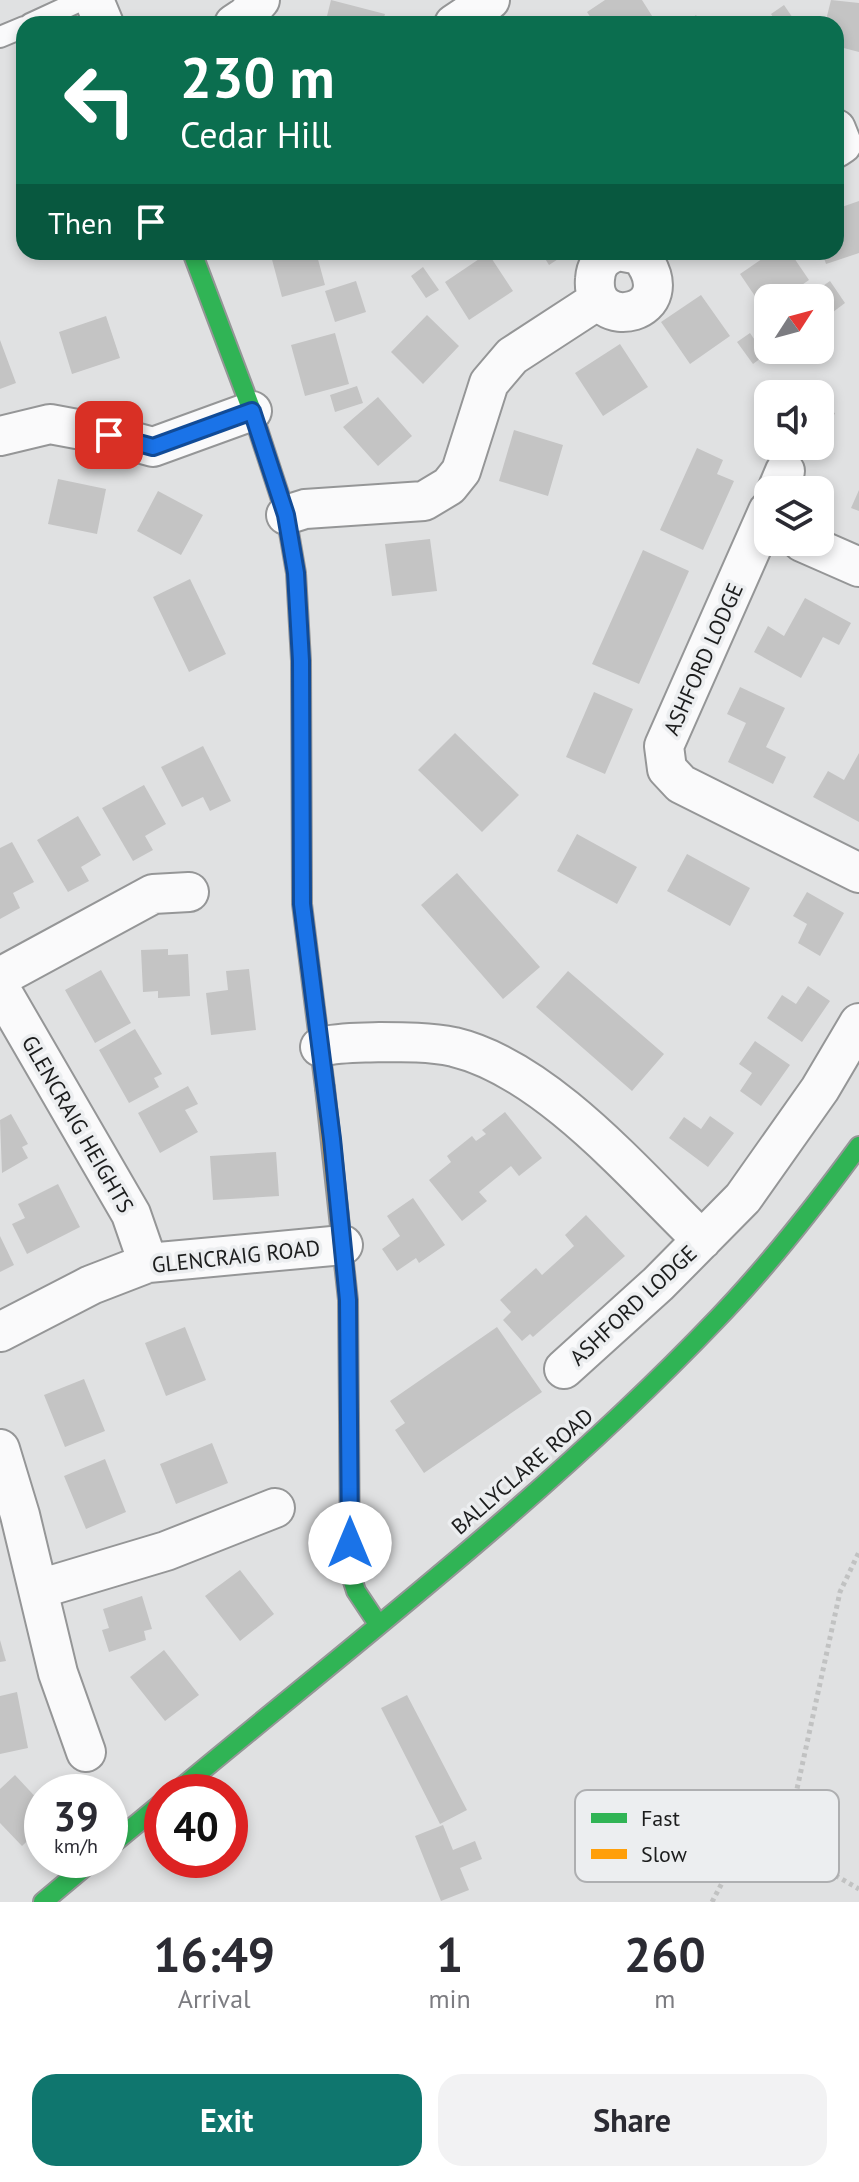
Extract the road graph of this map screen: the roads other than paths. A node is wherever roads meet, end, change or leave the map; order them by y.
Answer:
1 (82, 0) edge
2 (260, 0) edge
3 (429, 0) edge
4 (490, 0) edge
5 (47, 16) edge
6 (246, 16) edge
7 (444, 16) edge
8 (465, 16) edge
9 (195, 260) edge
10 (603, 260) edge
11 (643, 260) edge
12 (598, 300) junction
13 (252, 411) junction
14 (0, 436) edge
15 (286, 515) junction
16 (754, 547) edge
17 (834, 556) edge
18 (859, 567) edge
19 (859, 873) edge
20 (189, 892) dead end
21 (0, 977) edge
22 (0, 988) edge
23 (859, 1023) edge
24 (320, 1047) junction
25 (859, 1146) edge
26 (702, 1240) junction
27 (343, 1245) junction
28 (148, 1263) junction
29 (0, 1332) edge
30 (564, 1369) dead end
31 (0, 1449) edge
32 (275, 1508) dead end
33 (39, 1589) junction
34 (378, 1624) junction
35 (86, 1752) dead end
36 (198, 1774) edge
37 (144, 1818) edge
38 (128, 1831) edge
39 (72, 1878) edge
40 (43, 1902) edge

1 - 5 lane
2 - 6 street
3 - 7 street
4 - 8 street
9 - 13 street
10 - 12 street
11 - 12 street
12 - 15 street
13 - 14 street
13 - 15 street
15 - 24 street
16 - 19 street, ASHFORD LODGE
17 - 18 street
20 - 21 street
22 - 28 street, GLENCRAIG HEIGHTS
23 - 26 street, ASHFORD LODGE
24 - 26 street, ASHFORD LODGE
24 - 27 street
25 - 34 street, BALLYCLARE ROAD
26 - 30 street, ASHFORD LODGE
27 - 28 street, GLENCRAIG ROAD
27 - 34 street
28 - 29 street, GLENCRAIG ROAD
31 - 33 street
32 - 33 street
33 - 35 street
34 - 36 street, BALLYCLARE ROAD
37 - 38 street
39 - 40 street

